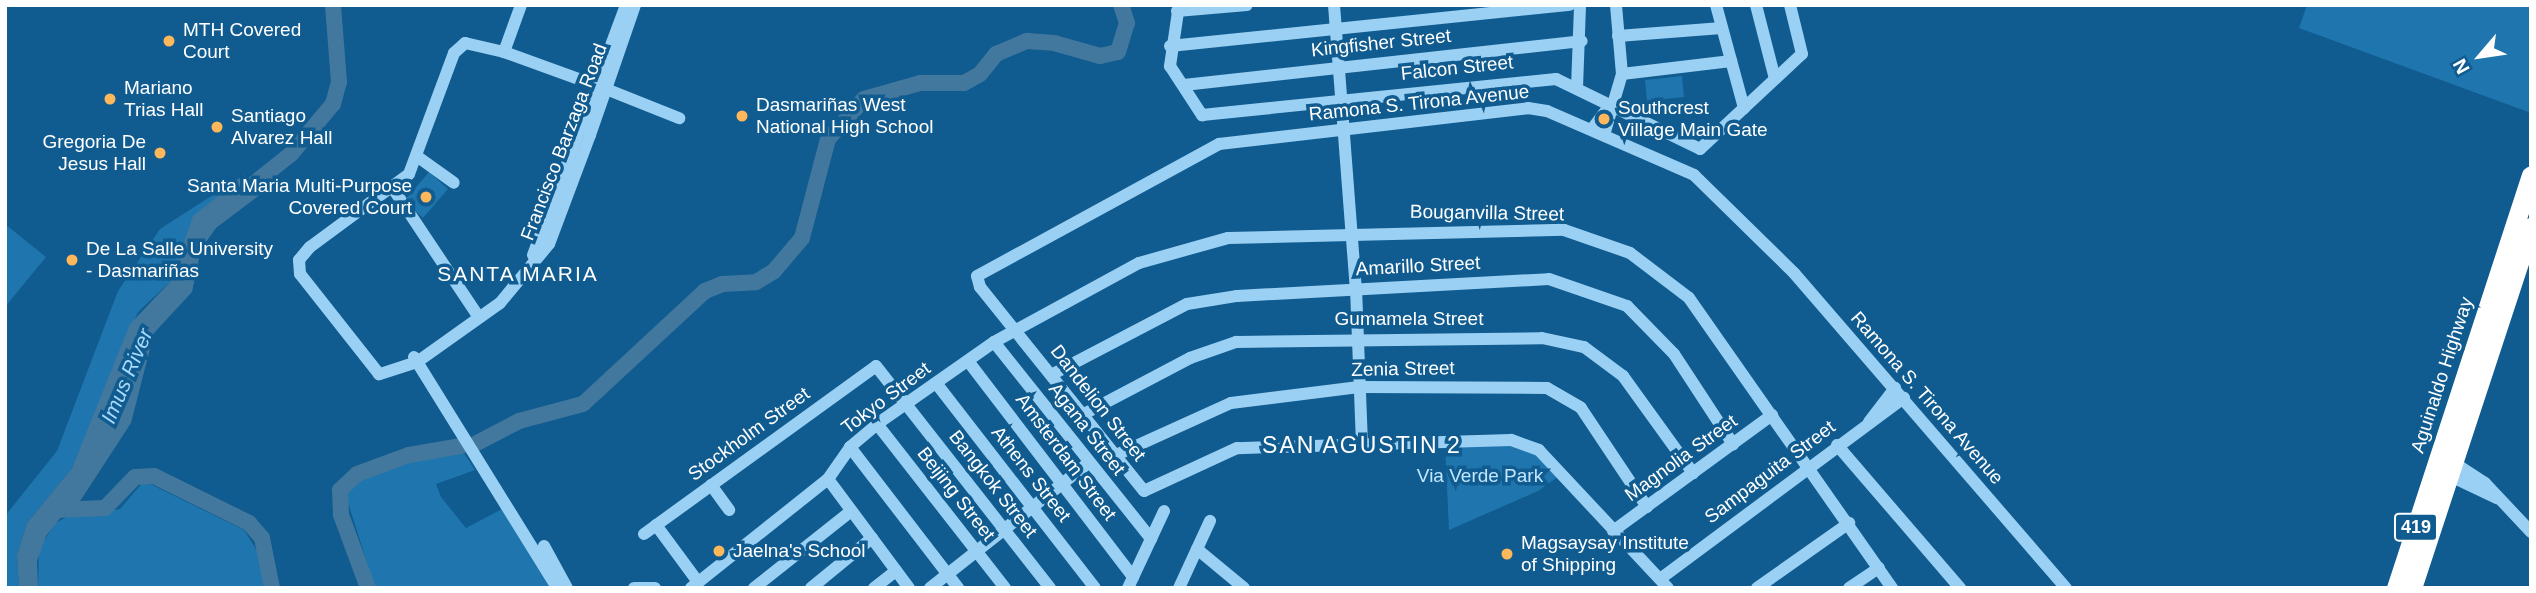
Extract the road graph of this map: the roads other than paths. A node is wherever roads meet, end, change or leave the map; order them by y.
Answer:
1 (521, 5) edge
2 (626, 5) edge
3 (635, 5) edge
4 (1247, 5) edge
5 (1334, 5) edge
6 (1570, 5) edge
7 (1580, 5) edge
8 (1616, 5) edge
9 (1716, 5) edge
10 (1756, 5) edge
11 (1790, 5) edge
12 (1230, 6) edge
13 (1178, 8) edge
14 (1722, 28) junction
15 (1336, 29) junction
16 (1618, 36) junction
17 (1582, 41) junction
18 (1170, 46) junction
19 (504, 52) junction
20 (1731, 61) junction
21 (1339, 66) junction
22 (1622, 74) junction
23 (1775, 79) junction
24 (1184, 85) junction
25 (601, 88) junction
26 (1577, 88) junction
27 (1342, 100) junction
28 (1611, 104) junction
29 (1744, 108) junction
30 (679, 118) dead end
31 (1345, 130) junction
32 (1592, 130) junction
33 (1604, 135) junction
34 (418, 156) junction
35 (2531, 176) edge
36 (454, 183) dead end
37 (394, 190) junction
38 (2531, 227) edge
39 (1352, 232) junction
40 (1356, 288) junction
41 (476, 313) junction
42 (1017, 331) junction
43 (1358, 337) junction
44 (994, 342) junction
45 (415, 358) junction
46 (968, 361) junction
47 (876, 366) joint
48 (1051, 374) junction
49 (936, 383) junction
50 (1359, 387) junction
51 (1899, 393) junction
52 (906, 404) junction
53 (1082, 415) junction
54 (1772, 415) junction
55 (877, 424) junction
56 (1733, 444) junction
57 (1362, 445) junction
58 (1837, 446) junction
59 (850, 447) junction
60 (1114, 456) junction
61 (1088, 463) junction
62 (481, 465) junction
63 (1809, 466) junction
64 (2446, 470) junction
65 (1693, 472) junction
66 (828, 479) junction
67 (1062, 484) junction
68 (711, 485) junction
69 (1032, 507) junction
70 (1647, 507) junction
71 (729, 510) dead end
72 (852, 510) junction
73 (1164, 511) dead end
74 (1210, 521) dead end
75 (1849, 523) junction
76 (656, 525) junction
77 (1004, 529) junction
78 (1613, 531) junction
79 (2531, 532) edge
80 (644, 534) dead end
81 (872, 538) junction
82 (1151, 539) junction
83 (1197, 549) junction
84 (976, 551) junction
85 (1879, 568) junction
86 (896, 570) junction
87 (947, 574) junction
88 (1130, 582) edge
89 (1664, 583) edge
90 (694, 585) edge
91 (557, 588) edge
92 (567, 588) edge
93 (634, 588) edge
94 (655, 588) edge
95 (754, 588) edge
96 (811, 588) edge
97 (874, 588) edge
98 (909, 588) edge
99 (930, 588) edge
100 (958, 588) edge
101 (1006, 588) edge
102 (1050, 588) edge
103 (1095, 588) edge
104 (1179, 588) edge
105 (1244, 588) edge
106 (1757, 588) edge
107 (1849, 588) edge
108 (1892, 588) edge
109 (1960, 588) edge
110 (2066, 588) edge
111 (2396, 588) edge
112 (2412, 588) edge

1 - 19 street
2 - 25 street, Francisco Barzaga Road
3 - 25 street, Francisco Barzaga Road
4 - 12 street
5 - 15 street
6 - 15 street
7 - 17 street
8 - 16 street
9 - 14 street
10 - 23 street
11 - 23 street
12 - 13 street
13 - 18 street
14 - 16 street
14 - 20 street
15 - 18 street
15 - 21 street
16 - 22 street
17 - 21 street, Kingfisher Street
17 - 26 street
18 - 24 street
19 - 25 street
19 - 34 street
20 - 22 street
20 - 29 street
21 - 24 street, Kingfisher Street
21 - 27 street
22 - 28 street
23 - 29 street
24 - 27 street, Falcon Street
25 - 30 street
25 - 41 street, Francisco Barzaga Road
25 - 45 street, Francisco Barzaga Road
26 - 27 street, Falcon Street
26 - 28 street, Falcon Street
27 - 31 street
28 - 29 street, Falcon Street
28 - 32 street
28 - 33 street
31 - 32 street, Ramona S. Tirona Avenue
31 - 39 street
31 - 42 street, Ramona S. Tirona Avenue
32 - 33 street, Ramona S. Tirona Avenue
33 - 51 street, Ramona S. Tirona Avenue
34 - 36 street
34 - 37 street
35 - 64 highway, Aguinaldo Highway / 419
37 - 41 street
37 - 45 street
38 - 64 highway, Aguinaldo Highway / 419
39 - 40 street
39 - 42 street, Bouganvilla Street
39 - 54 street, Bouganvilla Street
40 - 43 street
40 - 48 street, Amarillo Street
40 - 56 street, Amarillo Street
41 - 45 street, Francisco Barzaga Road
42 - 44 street, Tokyo Street
42 - 48 street, Dandelion Street
43 - 50 street
43 - 53 street, Gumamela Street
43 - 65 street, Gumamela Street
44 - 46 street, Tokyo Street
44 - 61 street, Agana Street
45 - 62 street
46 - 49 street, Tokyo Street
46 - 67 street, Amsterdam Street
47 - 52 street, Bangkok Street
47 - 68 street, Stockholm Street
48 - 53 street, Dandelion Street
49 - 52 street, Tokyo Street
49 - 69 street, Athens Street
50 - 57 street
50 - 60 street, Zenia Street
50 - 70 street, Zenia Street
51 - 58 street, Sampaguita Street
51 - 110 street, Ramona S. Tirona Avenue
52 - 55 street, Tokyo Street
52 - 77 street, Bangkok Street
53 - 60 street, Dandelion Street
54 - 56 street, Magnolia Street
54 - 63 street, Bouganvilla Street
55 - 59 street, Tokyo Street
55 - 84 street, Beijing Street
56 - 65 street, Magnolia Street
57 - 60 street, Dandelion Street
57 - 78 street
58 - 63 street, Sampaguita Street
58 - 109 street
59 - 66 street, Tokyo Street
59 - 87 street
61 - 67 street
61 - 82 street, Agana Street
62 - 91 street
62 - 92 street
63 - 75 street, Bouganvilla Street
63 - 89 street, Sampaguita Street
64 - 79 street
64 - 111 highway, Aguinaldo Highway / 419
64 - 112 highway, Aguinaldo Highway / 419
65 - 70 street, Magnolia Street
66 - 72 street
66 - 90 street, Tokyo Street
67 - 69 street
67 - 88 street, Amsterdam Street
68 - 71 street
68 - 76 street, Stockholm Street
69 - 77 street
69 - 103 street, Athens Street
70 - 78 street, Magnolia Street
72 - 81 street
72 - 95 street
73 - 82 street
74 - 83 street
75 - 85 street, Bouganvilla Street
75 - 106 street
76 - 80 street, Stockholm Street
76 - 90 street
77 - 84 street
77 - 102 street, Bangkok Street
78 - 89 street
81 - 86 street
81 - 96 street
82 - 88 street
83 - 104 street
83 - 105 street
84 - 87 street
84 - 101 street, Beijing Street
85 - 107 street
85 - 108 street, Bouganvilla Street
86 - 97 street
86 - 98 street
87 - 99 street
87 - 100 street
93 - 94 street

